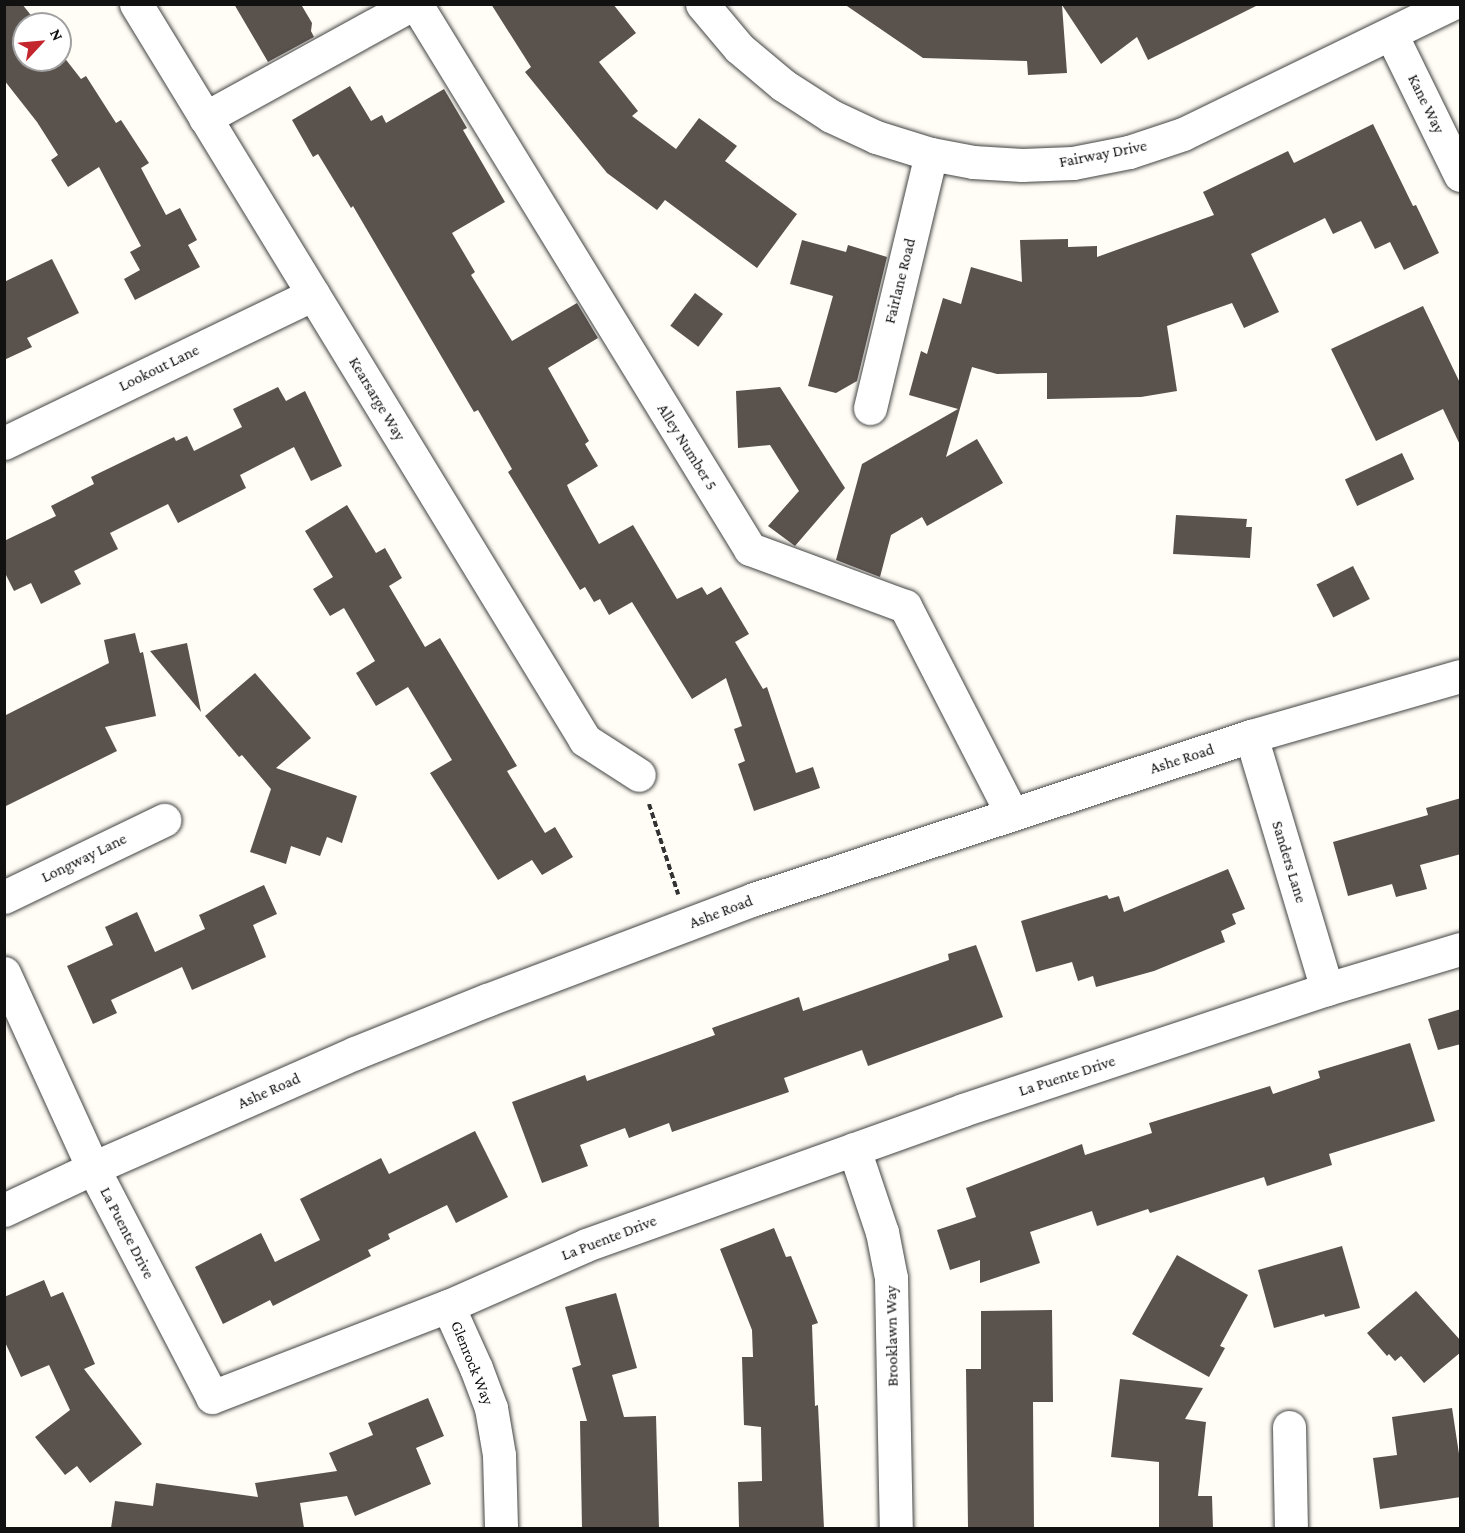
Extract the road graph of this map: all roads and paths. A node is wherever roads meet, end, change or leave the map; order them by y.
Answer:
1 (136, 4) edge
2 (414, 4) edge
3 (702, 4) edge
4 (1451, 4) edge
5 (1391, 33) junction
6 (205, 118) junction
7 (931, 154) junction
8 (1461, 175) edge
9 (313, 294) junction
10 (870, 408) dead end
11 (4, 443) edge
12 (1461, 676) edge
13 (1251, 736) junction
14 (639, 775) joint
15 (1012, 814) junction
16 (164, 820) dead end
17 (4, 897) edge
18 (688, 924) junction
19 (1461, 949) edge
20 (4, 973) edge
21 (1327, 989) junction
22 (854, 1149) junction
23 (93, 1168) junction
24 (4, 1210) edge
25 (448, 1306) junction
26 (1289, 1427) dead end
27 (501, 1528) edge
28 (896, 1528) edge
29 (1291, 1528) edge

1 - 6 street, Kearsarge Way
2 - 6 street
2 - 15 street, Alley Number 5
3 - 7 street, Fairway Drive
4 - 5 street, Fairway Drive
5 - 7 street, Fairway Drive
5 - 8 street, Kane Way
6 - 9 street, Kearsarge Way
7 - 10 street, Fairlane Road
9 - 11 street, Lookout Lane
9 - 14 street, Kearsarge Way
12 - 13 street, Ashe Road
13 - 15 street, Ashe Road
13 - 21 street, Sanders Lane
14 - 18 path
15 - 18 street, Ashe Road
16 - 17 street, Longway Lane
18 - 23 street, Ashe Road
19 - 21 street, La Puente Drive
20 - 23 street, La Puente Drive
21 - 22 street, La Puente Drive
22 - 25 street, La Puente Drive
22 - 28 street, Brooklawn Way
23 - 24 street, Ashe Road
23 - 25 street, La Puente Drive
25 - 27 street, Glenrock Way
26 - 29 street

